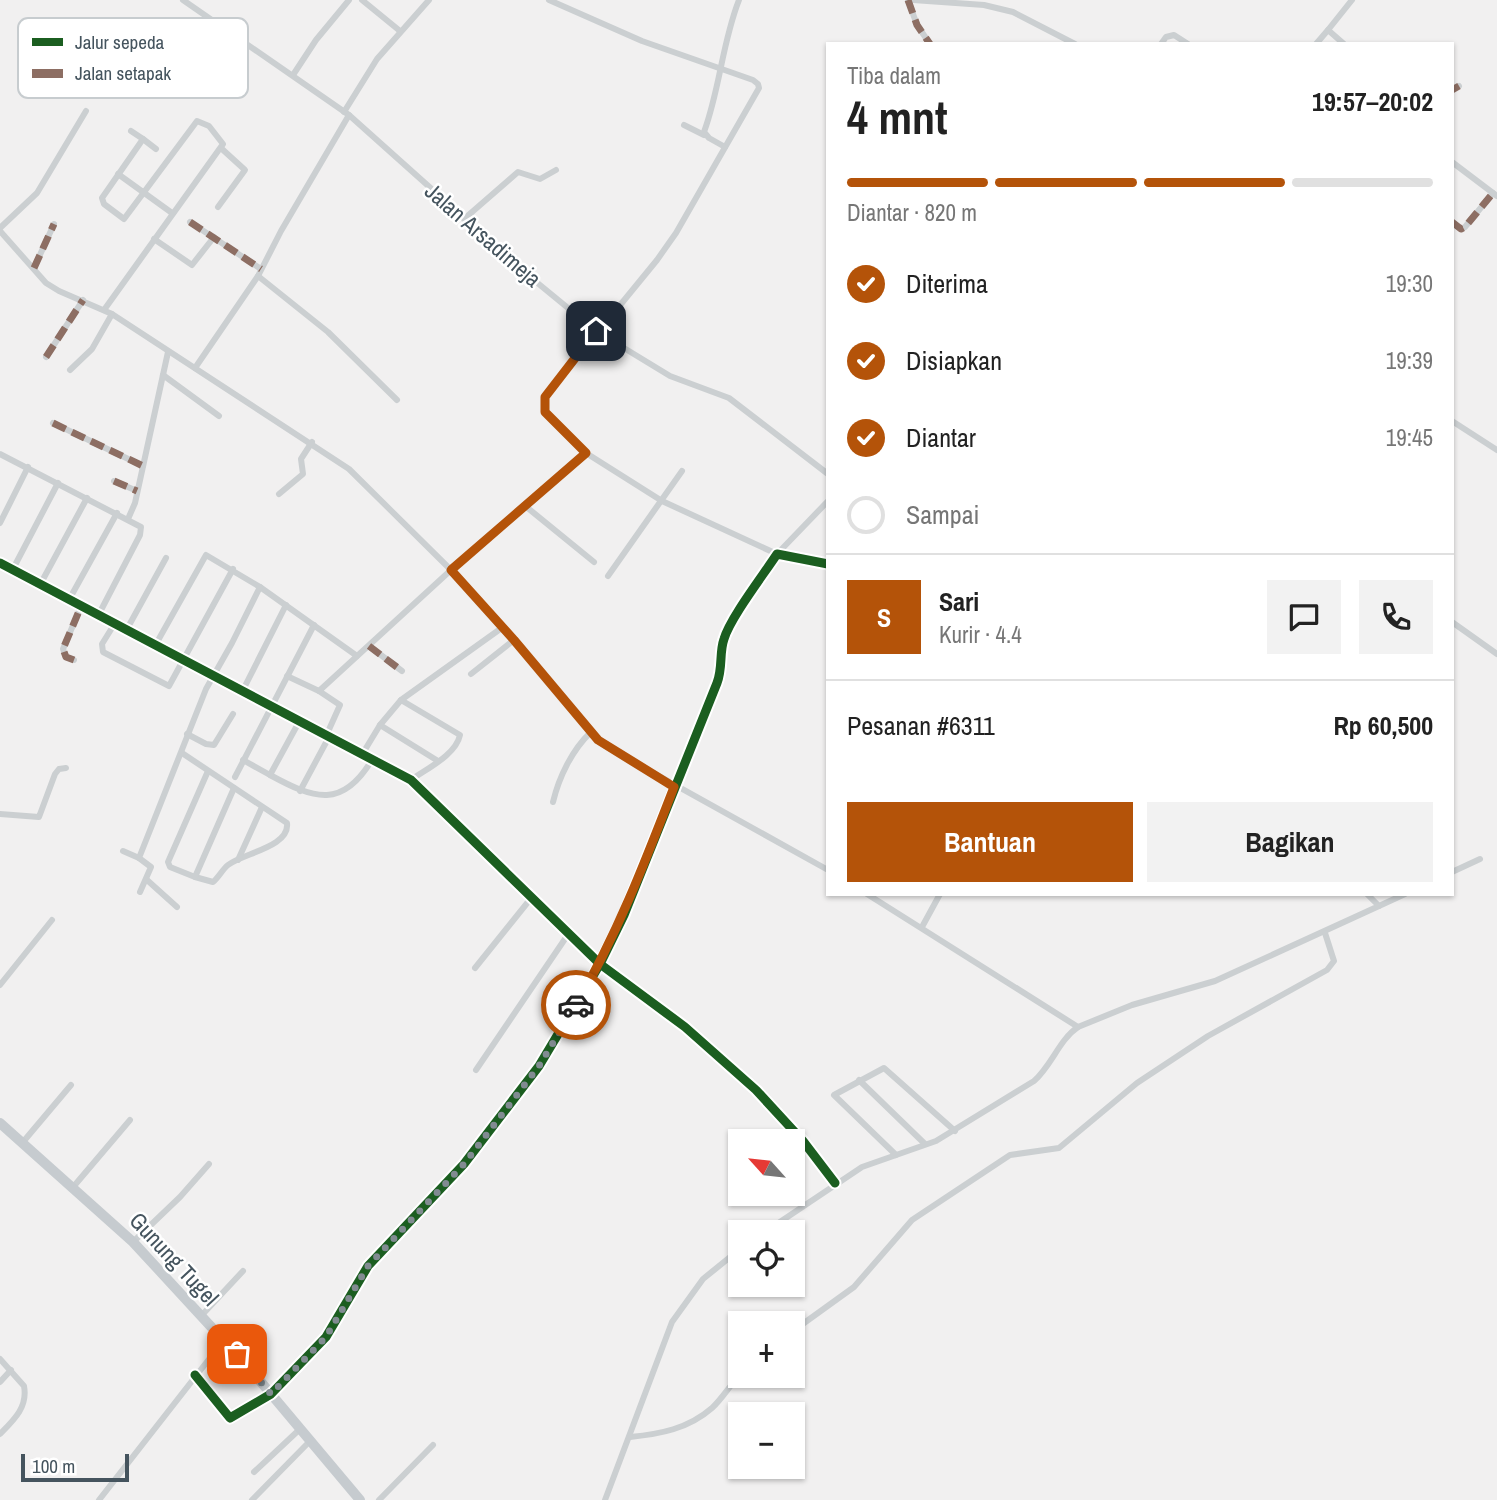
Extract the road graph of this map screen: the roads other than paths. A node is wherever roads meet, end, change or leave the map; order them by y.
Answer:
1 (183, 0) edge
2 (349, 0) edge
3 (362, 0) edge
4 (429, 0) edge
5 (549, 0) edge
6 (739, 0) edge
7 (911, 0) edge
8 (1352, 0) edge
9 (986, 2) edge
10 (209, 18) edge
11 (1328, 30) junction
12 (400, 31) junction
13 (929, 42) edge
14 (1071, 42) edge
15 (1162, 42) edge
16 (1185, 42) edge
17 (1318, 42) edge
18 (1342, 42) edge
19 (248, 44) edge
20 (719, 70) junction
21 (293, 75) junction
22 (1460, 86) dead end
23 (1454, 89) edge
24 (86, 111) dead end
25 (346, 113) junction
26 (684, 125) dead end
27 (131, 131) dead end
28 (705, 135) junction
29 (143, 139) junction
30 (725, 147) junction
31 (156, 149) dead end
32 (222, 149) junction
33 (1454, 164) edge
34 (556, 170) dead end
35 (118, 174) junction
36 (145, 192) junction
37 (1495, 195) edge
38 (218, 207) dead end
39 (172, 213) junction
40 (464, 219) junction
41 (190, 222) dead end
42 (54, 224) dead end
43 (1454, 224) edge
44 (0, 230) edge
45 (214, 237) junction
46 (154, 239) junction
47 (34, 268) junction
48 (259, 272) junction
49 (83, 300) junction
50 (104, 310) junction
51 (112, 314) junction
52 (596, 331) junction
53 (168, 352) junction
54 (46, 357) dead end
55 (195, 368) junction
56 (71, 370) dead end
57 (163, 375) junction
58 (397, 400) dead end
59 (219, 416) dead end
60 (1454, 422) edge
61 (53, 423) dead end
62 (312, 442) junction
63 (1497, 450) edge
64 (586, 453) junction
65 (0, 454) edge
66 (143, 466) junction
67 (28, 467) junction
68 (682, 471) dead end
69 (826, 472) edge
70 (114, 481) dead end
71 (58, 483) junction
72 (137, 491) junction
73 (279, 494) dead end
74 (87, 498) junction
75 (662, 501) junction
76 (826, 503) edge
77 (524, 505) junction
78 (117, 513) junction
79 (128, 519) junction
80 (0, 523) edge
81 (777, 554) junction
82 (166, 558) dead end
83 (594, 562) dead end
84 (0, 563) edge
85 (826, 564) edge
86 (13, 569) junction
87 (233, 569) junction
88 (451, 570) junction
89 (608, 576) dead end
90 (41, 583) junction
91 (260, 587) junction
92 (70, 598) junction
93 (82, 604) junction
94 (286, 605) junction
95 (99, 614) junction
96 (115, 622) junction
97 (1454, 623) edge
98 (314, 625) junction
99 (503, 626) junction
100 (127, 629) junction
101 (514, 640) junction
102 (156, 644) junction
103 (369, 646) junction
104 (1497, 654) edge
105 (357, 656) junction
106 (186, 659) junction
107 (74, 660) dead end
108 (402, 671) dead end
109 (214, 674) junction
110 (471, 674) dead end
111 (287, 676) junction
112 (243, 690) junction
113 (319, 691) junction
114 (401, 700) junction
115 (271, 705) junction
116 (233, 714) dead end
117 (300, 720) junction
118 (380, 725) junction
119 (591, 732) junction
120 (187, 734) junction
121 (328, 734) junction
122 (363, 752) junction
123 (182, 753) junction
124 (373, 758) junction
125 (243, 760) junction
126 (439, 761) junction
127 (66, 768) dead end
128 (208, 771) junction
129 (270, 775) junction
130 (235, 777) dead end
131 (411, 780) junction
132 (674, 787) junction
133 (234, 788) junction
134 (300, 792) junction
135 (553, 802) dead end
136 (262, 807) junction
137 (0, 814) edge
138 (123, 851) dead end
139 (139, 858) junction
140 (238, 859) junction
141 (1480, 859) dead end
142 (826, 869) edge
143 (1454, 871) edge
144 (195, 877) junction
145 (147, 880) junction
146 (141, 892) dead end
147 (871, 896) edge
148 (938, 896) edge
149 (1369, 896) edge
150 (1401, 896) edge
151 (532, 897) junction
152 (1379, 906) junction
153 (177, 907) dead end
154 (52, 920) dead end
155 (922, 927) junction
156 (569, 933) junction
157 (1325, 933) junction
158 (600, 964) junction
159 (475, 968) dead end
160 (0, 985) edge
161 (1078, 1027) junction
162 (476, 1070) dead end
163 (859, 1080) junction
164 (71, 1085) dead end
165 (130, 1120) dead end
166 (0, 1124) edge
167 (955, 1131) junction
168 (23, 1142) junction
169 (925, 1144) junction
170 (896, 1155) junction
171 (209, 1164) dead end
172 (835, 1183) junction
173 (74, 1186) junction
174 (782, 1220) edge
175 (133, 1242) junction
176 (728, 1259) edge
177 (243, 1271) dead end
178 (202, 1315) junction
179 (805, 1322) edge
180 (224, 1340) junction
181 (0, 1359) edge
182 (11, 1370) junction
183 (195, 1375) junction
184 (0, 1382) edge
185 (729, 1388) edge
186 (271, 1394) junction
187 (300, 1429) junction
188 (0, 1434) edge
189 (630, 1437) junction
190 (310, 1441) junction
191 (433, 1445) dead end
192 (254, 1472) dead end
193 (99, 1500) edge
194 (251, 1500) edge
195 (360, 1500) edge
196 (379, 1500) edge
197 (605, 1500) edge

1 - 10 street, Jalan Arsadimeja
2 - 21 street
3 - 12 street
4 - 12 street
5 - 20 street
6 - 20 street
7 - 9 street
7 - 13 street
8 - 11 street
9 - 14 street
11 - 17 street
11 - 18 street
12 - 25 street
15 - 16 street
19 - 21 street, Jalan Arsadimeja
20 - 28 street
20 - 30 street
21 - 25 street, Jalan Arsadimeja
22 - 23 street
24 - 44 street
25 - 40 street, Jalan Arsadimeja
25 - 48 street
26 - 28 street
27 - 29 street
28 - 30 street
29 - 31 street
29 - 35 street
30 - 52 street
32 - 36 street
32 - 38 street
32 - 39 street
33 - 37 street
34 - 40 street
35 - 36 street
35 - 36 street
36 - 39 street
37 - 43 street
39 - 46 street
40 - 52 street, Jalan Arsadimeja
41 - 45 street
42 - 47 street
44 - 47 street
45 - 46 street
45 - 48 street
46 - 50 street
47 - 49 street
48 - 55 street
48 - 58 street
49 - 50 street
49 - 54 street
50 - 51 street
51 - 53 street
51 - 56 street
52 - 64 street
52 - 69 street, Jalan Arsadimeja
53 - 55 street
53 - 57 street
55 - 62 street
57 - 59 street
57 - 66 street
60 - 63 street
61 - 66 street
62 - 73 street
62 - 88 street
64 - 75 street
64 - 77 street
65 - 67 street
66 - 72 street
67 - 71 street
67 - 80 street
68 - 75 street
70 - 72 street
71 - 74 street
71 - 86 street
72 - 79 street
74 - 78 street
74 - 90 street
75 - 81 street
75 - 89 street
76 - 81 street
77 - 83 street
77 - 88 street
78 - 79 street
78 - 92 street
79 - 95 street
81 - 85 street
81 - 132 street
82 - 100 street
84 - 86 street
86 - 90 street
87 - 91 street
87 - 102 street
87 - 106 street
88 - 99 street
88 - 103 street
90 - 92 street
91 - 94 street
91 - 109 street
92 - 93 street
93 - 95 street
93 - 107 street
94 - 98 street
94 - 112 street
95 - 96 street
96 - 100 street
96 - 106 street
97 - 104 street
98 - 105 street
98 - 111 street
99 - 101 street
99 - 114 street
100 - 102 street
101 - 110 street
101 - 119 street
102 - 106 street
103 - 105 street
103 - 108 street
105 - 113 street
106 - 109 street
109 - 112 street
109 - 120 street
111 - 113 street
111 - 115 street
112 - 115 street
113 - 121 street
114 - 118 street
114 - 126 street
115 - 117 street
115 - 125 street
116 - 120 street
117 - 121 street
117 - 129 street
118 - 122 street
118 - 126 street
119 - 132 street
119 - 135 street
120 - 123 street
121 - 122 street
121 - 134 street
122 - 124 street
123 - 128 street
123 - 139 street
124 - 131 street
124 - 134 street
125 - 129 street
125 - 130 street
126 - 131 street
127 - 137 street
128 - 133 street
128 - 144 street
129 - 134 street
131 - 151 street
132 - 142 street
132 - 158 street
133 - 136 street
133 - 144 street
136 - 140 street
136 - 140 street
138 - 139 street
139 - 145 street
140 - 144 street
141 - 143 street
145 - 146 street
145 - 153 street
147 - 155 street
148 - 155 street
149 - 152 street
150 - 152 street
151 - 156 street
151 - 159 street
152 - 157 street
154 - 160 street
155 - 161 street
156 - 158 street
156 - 162 street
157 - 161 street
157 - 179 street
158 - 172 street
158 - 186 street
161 - 167 street
163 - 167 street
163 - 169 street
163 - 170 street
164 - 168 street
165 - 173 street
166 - 168 main road, Gunung Tugel
167 - 169 street
168 - 173 main road, Gunung Tugel
169 - 170 street
170 - 172 street
171 - 175 street
172 - 174 street
173 - 175 main road, Gunung Tugel
175 - 178 main road, Gunung Tugel
176 - 189 street
177 - 178 street
178 - 180 main road, Gunung Tugel
180 - 183 street
180 - 186 main road, Gunung Tugel
181 - 182 street
182 - 184 street
182 - 188 street
183 - 186 street
183 - 193 street
185 - 189 street
186 - 187 main road, Gunung Tugel
187 - 190 main road, Gunung Tugel
187 - 192 street
189 - 197 street
190 - 194 street
190 - 195 main road, Gunung Tugel
191 - 196 street

